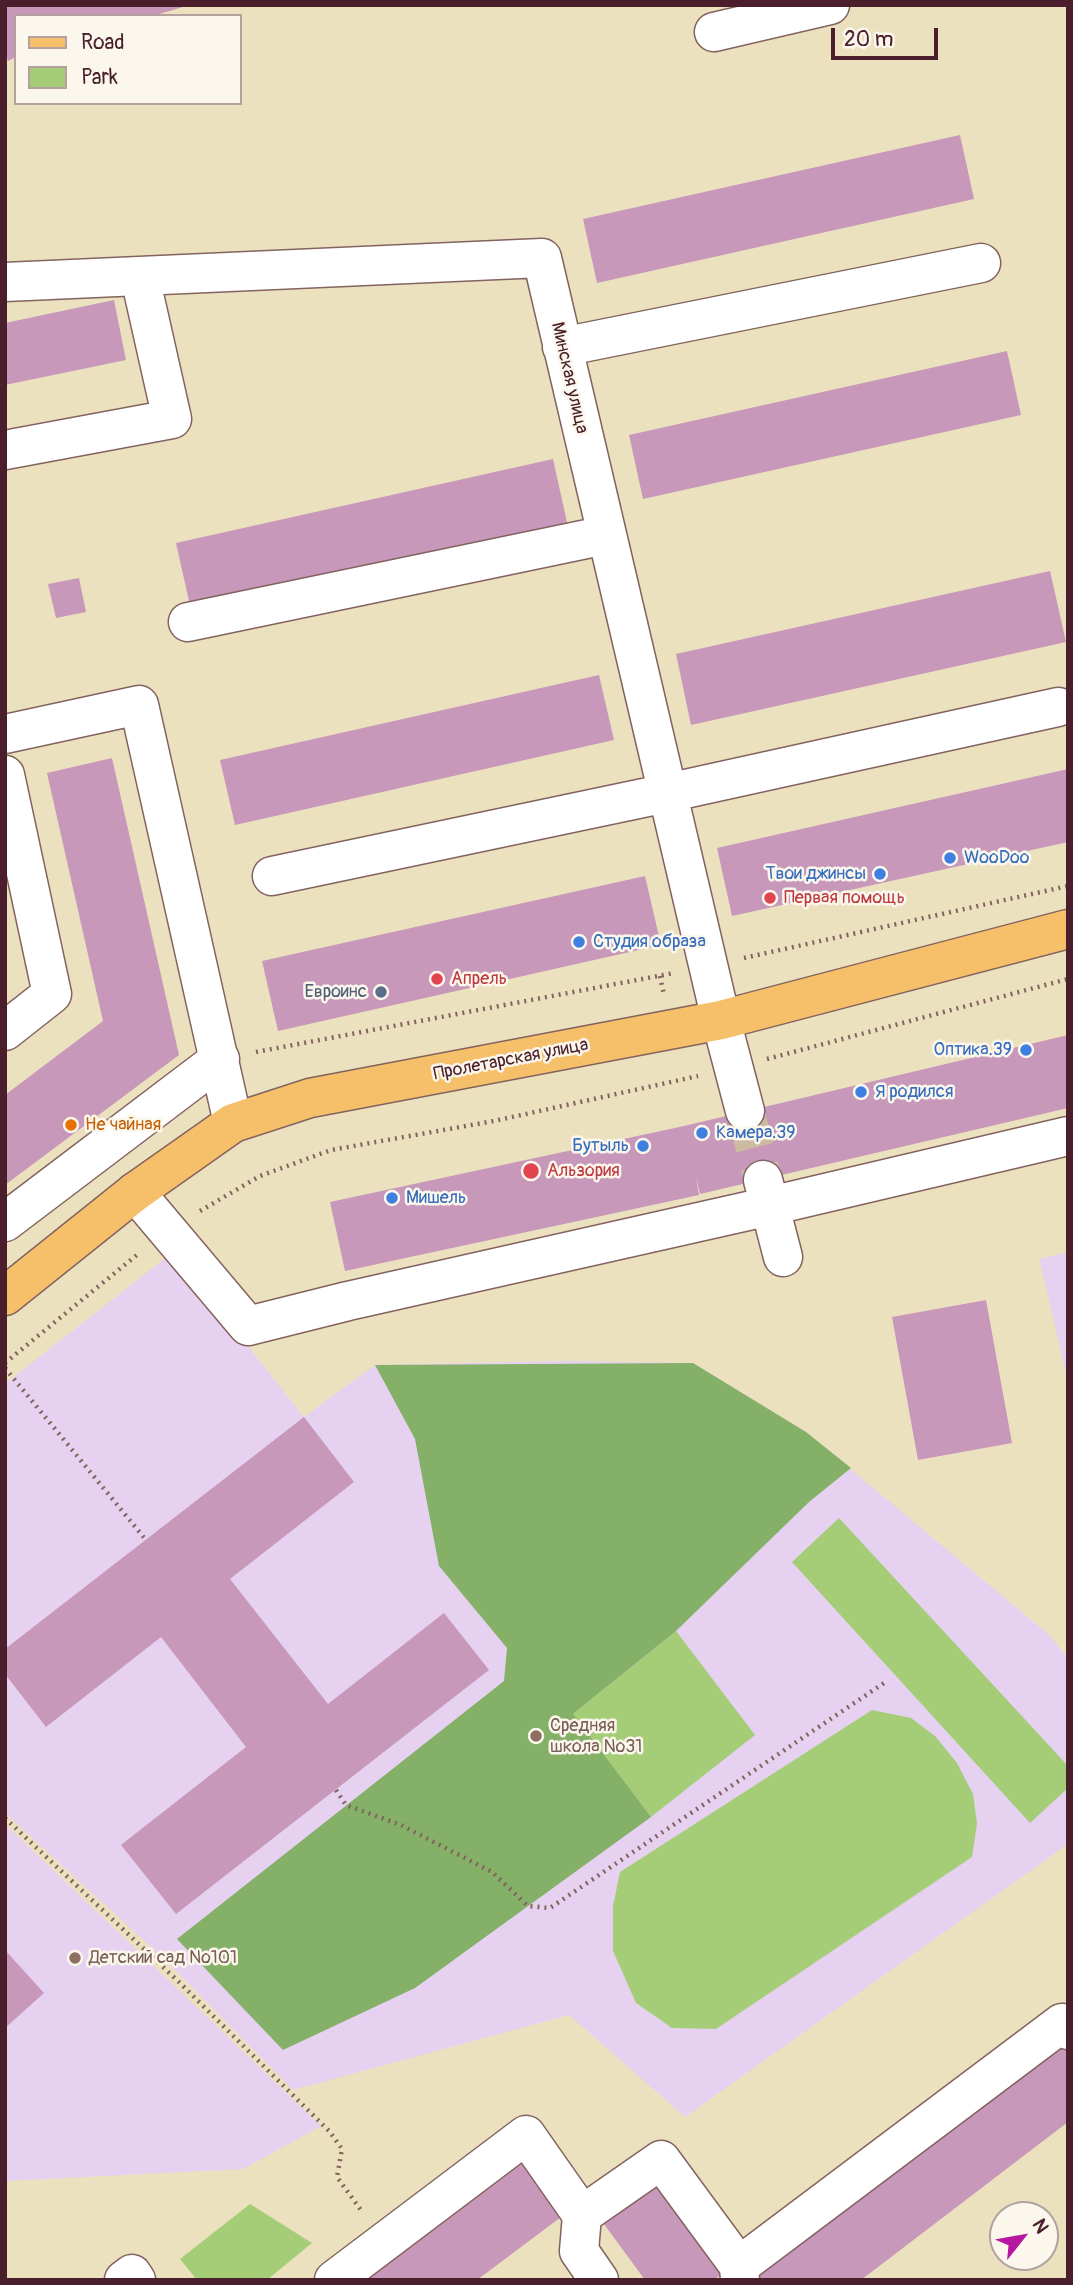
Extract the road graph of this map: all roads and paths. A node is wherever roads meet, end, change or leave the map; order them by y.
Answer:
1 (830, 5) edge
2 (714, 32) dead end
3 (981, 262) dead end
4 (140, 277) junction
5 (5, 282) edge
6 (562, 347) junction
7 (5, 450) edge
8 (606, 535) junction
9 (188, 622) dead end
10 (1058, 707) dead end
11 (5, 734) edge
12 (5, 775) edge
13 (667, 793) junction
14 (272, 876) dead end
15 (1068, 886) edge
16 (1068, 929) edge
17 (708, 966) junction
18 (1068, 979) edge
19 (721, 1020) junction
20 (5, 1031) edge
21 (219, 1059) junction
22 (733, 1068) junction
23 (745, 1111) tunnel mouth
24 (233, 1123) junction
25 (1068, 1136) edge
26 (135, 1192) junction
27 (766, 1193) junction
28 (5, 1222) edge
29 (168, 1230) junction
30 (783, 1257) dead end
31 (5, 1296) edge
32 (5, 1366) edge
33 (146, 1540) dead end
34 (884, 1683) dead end
35 (335, 1790) dead end
36 (5, 1818) edge
37 (1068, 2031) edge
38 (582, 2216) junction
39 (384, 2242) junction
40 (740, 2273) edge
41 (124, 2280) edge
42 (136, 2280) edge
43 (334, 2280) edge
44 (599, 2280) edge

1 - 2 street
3 - 6 street
4 - 5 street, Минская улица
4 - 6 street, Минская улица
4 - 7 street
6 - 8 street, Минская улица
8 - 9 street
8 - 13 street, Минская улица
10 - 13 street
11 - 21 street
12 - 20 street
13 - 14 street
13 - 17 street, Минская улица
15 - 17 path
16 - 19 main road, Пролетарская улица
17 - 19 street, Минская улица
17 - 21 path
18 - 22 path
19 - 22 street, Минская улица
19 - 24 main road, Пролетарская улица
21 - 24 street
21 - 28 street
22 - 23 street, Минская улица
22 - 29 path
24 - 26 main road, Пролетарская улица
25 - 27 street
26 - 29 street
26 - 31 main road, Пролетарская улица
27 - 29 street
27 - 30 street
29 - 32 path
32 - 33 path
34 - 35 path
36 - 39 path
37 - 40 street
38 - 39 street
38 - 40 street
38 - 44 street
39 - 43 street
41 - 42 street

